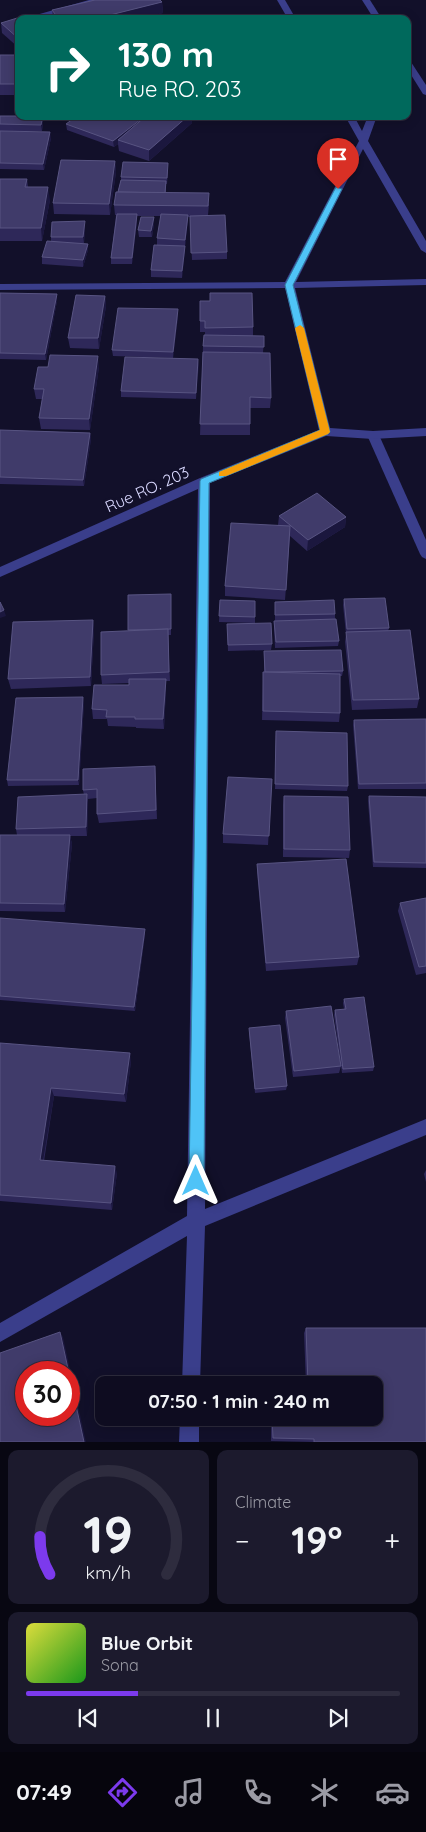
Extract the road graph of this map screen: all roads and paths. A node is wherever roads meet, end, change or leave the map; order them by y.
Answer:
1 (99, 0) edge
2 (281, 0) edge
3 (366, 0) edge
4 (41, 15) edge
5 (290, 15) edge
6 (375, 15) edge
7 (411, 69) edge
8 (426, 92) edge
9 (351, 120) edge
10 (371, 120) edge
11 (363, 141) junction
12 (426, 250) edge
13 (426, 282) edge
14 (289, 285) junction
15 (0, 287) edge
16 (325, 432) junction
17 (426, 432) edge
18 (373, 435) junction
19 (204, 481) junction
20 (426, 554) edge
21 (0, 572) edge
22 (426, 1127) edge
23 (196, 1221) junction
24 (0, 1333) edge
25 (191, 1376) edge
26 (190, 1426) edge
27 (189, 1442) edge

1 - 4 street
2 - 5 street
3 - 6 street
7 - 8 street
9 - 11 street
10 - 11 street
11 - 12 street
11 - 14 street
13 - 14 street
14 - 15 street
14 - 16 street
16 - 18 street, Rue RO. 203
16 - 19 street, Rue RO. 203
17 - 18 street, Rue RO. 203
18 - 20 street
19 - 21 street, Rue RO. 203
19 - 23 street
22 - 23 street
23 - 24 street
23 - 25 street
26 - 27 street

